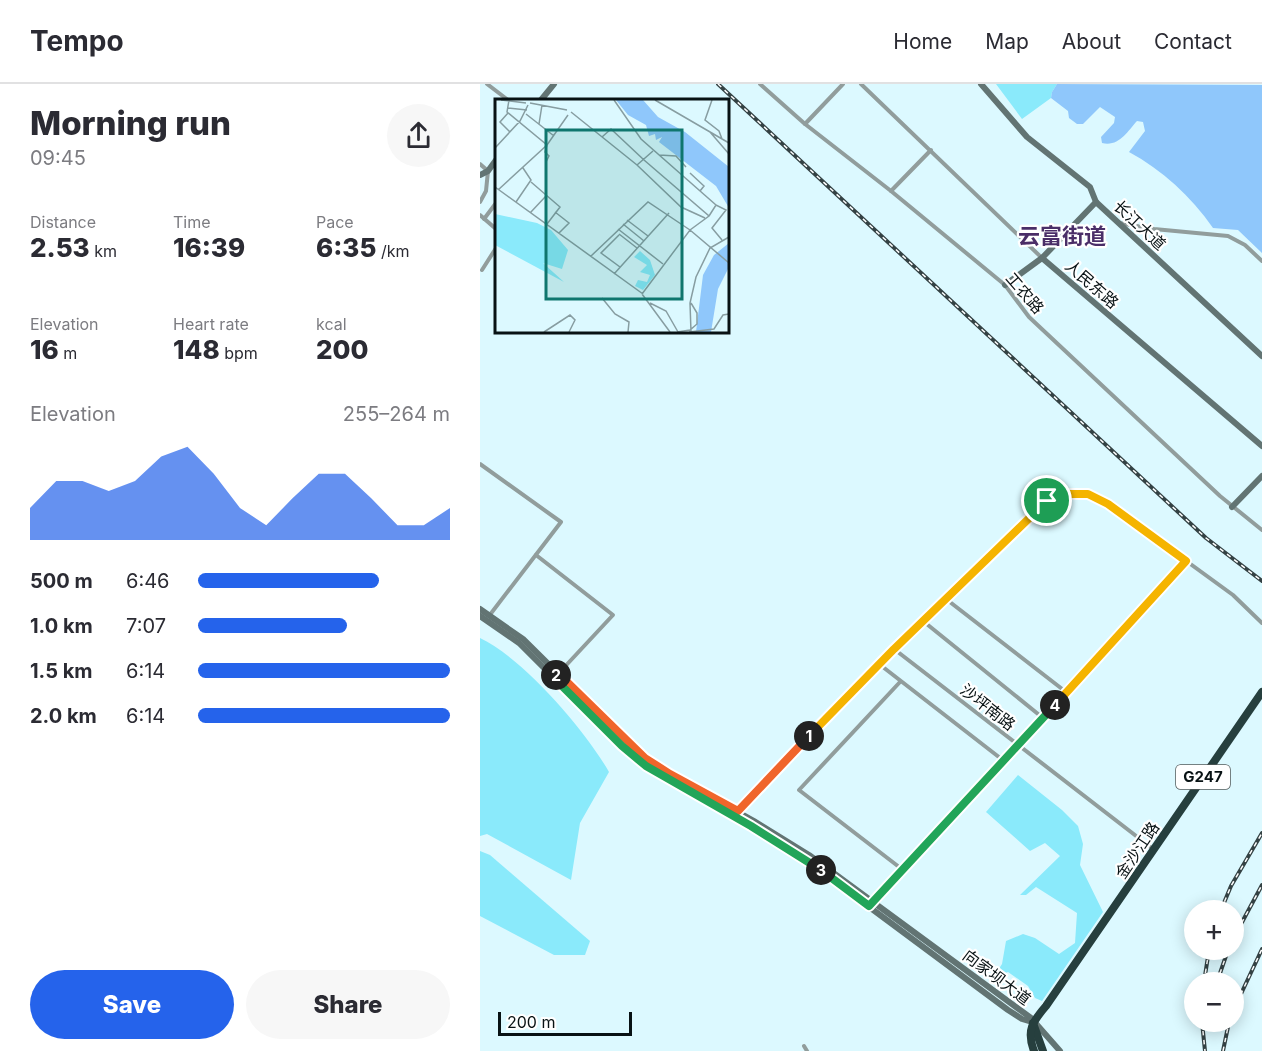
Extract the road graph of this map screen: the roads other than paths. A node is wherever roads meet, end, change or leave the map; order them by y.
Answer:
1 (487, 84) edge
2 (554, 84) edge
3 (760, 84) edge
4 (843, 84) edge
5 (861, 84) edge
6 (981, 84) edge
7 (507, 99) edge
8 (542, 99) edge
9 (805, 124) junction
10 (932, 150) junction
11 (495, 161) edge
12 (480, 164) edge
13 (488, 171) junction
14 (480, 176) edge
15 (891, 191) junction
16 (480, 202) edge
17 (1096, 202) junction
18 (495, 204) edge
19 (482, 217) edge
20 (1119, 223) junction
21 (495, 227) edge
22 (495, 250) edge
23 (1042, 258) junction
24 (1262, 261) edge
25 (482, 270) dead end
26 (1005, 285) junction
27 (1262, 356) edge
28 (1262, 446) edge
29 (480, 464) edge
30 (1262, 476) edge
31 (1232, 507) junction
32 (1262, 530) edge
33 (536, 555) junction
34 (1186, 561) junction
35 (946, 599) junction
36 (480, 609) edge
37 (485, 617) edge
38 (923, 621) junction
39 (1262, 622) edge
40 (894, 649) junction
41 (879, 664) junction
42 (556, 675) junction
43 (900, 682) dead end
44 (1262, 692) edge
45 (1066, 693) junction
46 (1043, 718) junction
47 (1018, 746) junction
48 (1004, 761) junction
49 (736, 813) junction
50 (1153, 849) junction
51 (903, 870) junction
52 (871, 904) junction
53 (1033, 1022) junction
54 (1034, 1051) edge
55 (1043, 1051) edge
56 (1060, 1051) edge

1 - 7 street
2 - 8 main road
3 - 9 street, 工农路
4 - 9 street
5 - 10 street, 人民东路
6 - 17 main road, 长江大道
9 - 15 street, 工农路
10 - 15 street
10 - 23 street, 人民东路
11 - 13 main road
12 - 13 street
13 - 14 main road
13 - 16 street
15 - 26 street, 工农路
17 - 20 main road, 长江大道
17 - 23 main road
18 - 19 street
19 - 21 street
20 - 24 street
20 - 27 main road, 长江大道
22 - 25 street
23 - 26 main road
23 - 28 main road, 人民东路
26 - 31 street, 工农路
29 - 33 street
30 - 31 main road
31 - 32 street, 工农路
33 - 37 street
33 - 42 street
34 - 35 street
34 - 39 street
34 - 45 street
35 - 38 street
35 - 45 street
36 - 37 main road, 向家坝大道
37 - 42 main road, 向家坝大道
38 - 40 street
38 - 46 street
40 - 41 street
40 - 47 street, 沙坪南路
41 - 48 street
41 - 49 street
42 - 49 main road, 向家坝大道
43 - 51 street
44 - 50 highway, 金沙江路 / G247
45 - 46 street
46 - 47 street
47 - 48 street
47 - 50 street, 沙坪南路
48 - 51 street
49 - 52 main road, 向家坝大道
50 - 53 highway, 金沙江路 / G247
51 - 52 street
52 - 53 main road, 向家坝大道
53 - 54 highway
53 - 55 highway
53 - 56 main road, 向家坝大道

